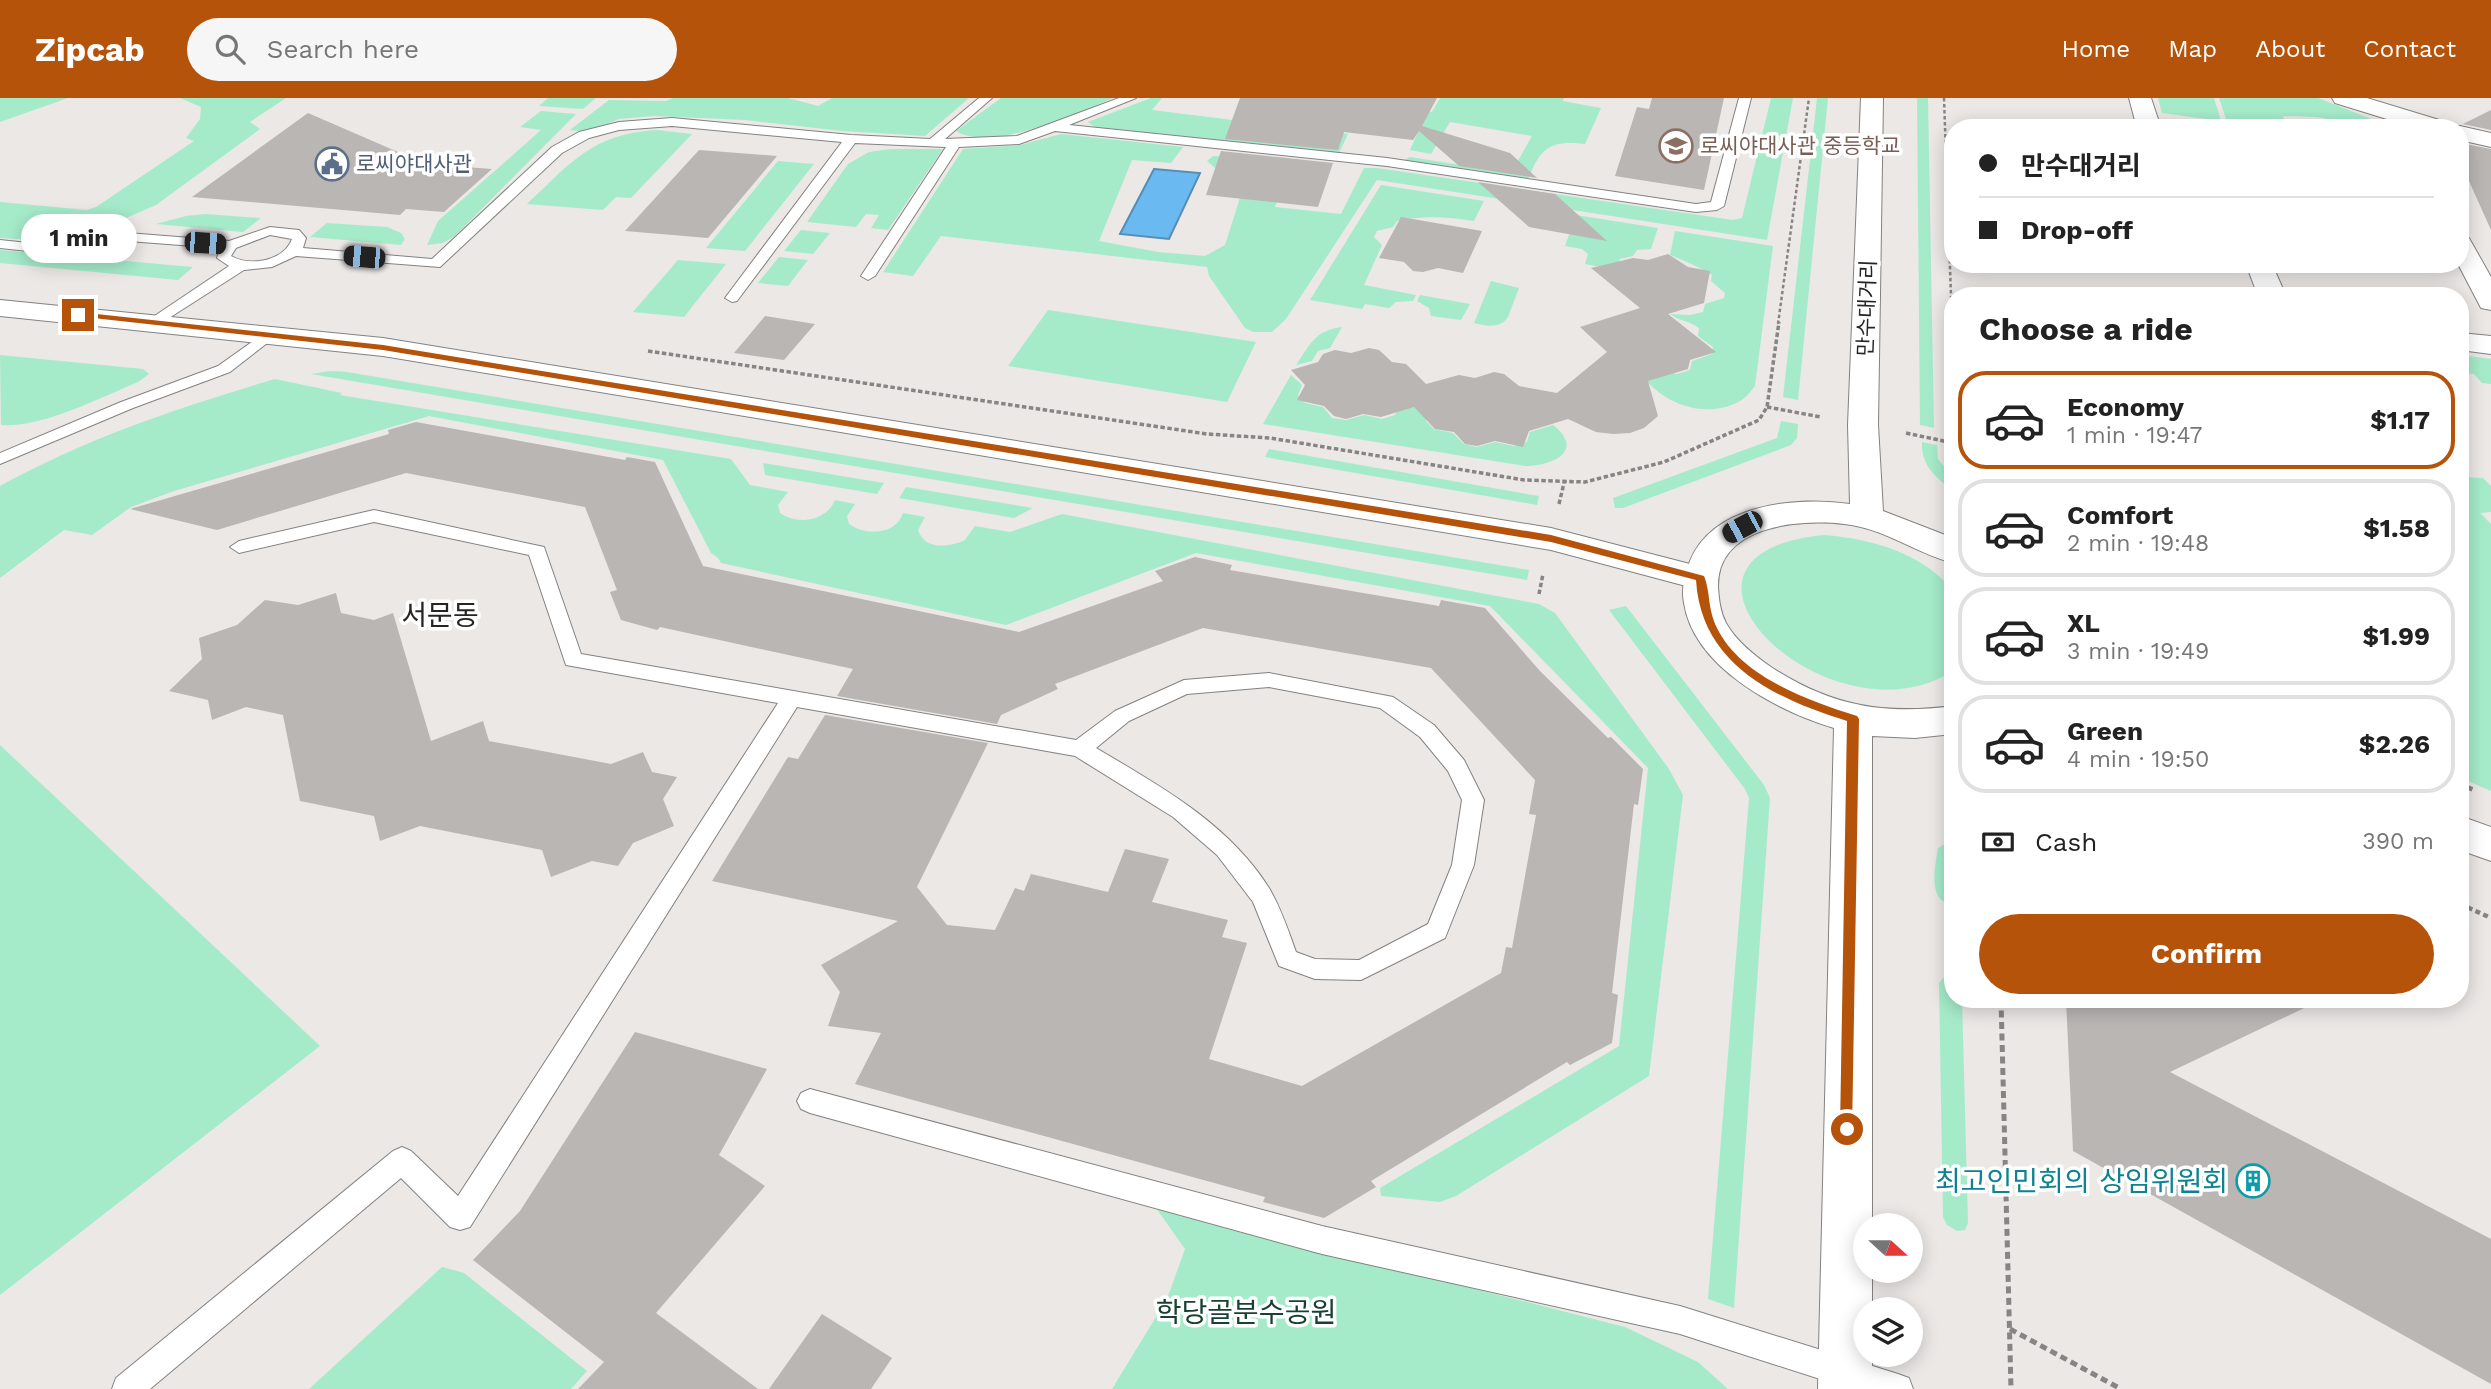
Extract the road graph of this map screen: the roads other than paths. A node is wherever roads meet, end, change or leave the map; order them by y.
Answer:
1 (1130, 98) edge
2 (1745, 98) edge
3 (1872, 98) edge
4 (2140, 98) edge
5 (2343, 98) edge
6 (2399, 98) edge
7 (983, 99) edge
8 (2374, 108) junction
9 (2146, 119) edge
10 (2402, 119) edge
11 (1057, 127) junction
12 (2469, 135) edge
13 (851, 139) junction
14 (2491, 140) edge
15 (933, 143) junction
16 (955, 143) junction
17 (0, 244) edge
18 (231, 245) junction
19 (293, 251) junction
20 (2469, 261) edge
21 (240, 265) junction
22 (868, 276) dead end
23 (732, 298) dead end
24 (2491, 302) edge
25 (0, 307) edge
26 (155, 322) junction
27 (270, 334) junction
28 (2469, 342) edge
29 (2491, 345) edge
30 (0, 459) edge
31 (1867, 517) junction
32 (239, 547) dead end
33 (1944, 547) edge
34 (1701, 578) junction
35 (792, 698) junction
36 (1853, 719) junction
37 (1944, 721) edge
38 (1080, 749) junction
39 (2469, 836) edge
40 (2491, 845) edge
41 (810, 1101) dead end
42 (1845, 1380) edge
43 (127, 1389) edge
44 (1898, 1389) edge

1 - 11 lane
2 - 11 lane
3 - 31 street, 만수대거리
4 - 9 street
5 - 8 street
6 - 8 street
7 - 15 lane
8 - 10 street
11 - 16 lane
12 - 14 street
13 - 15 lane
13 - 19 lane
13 - 23 lane
15 - 16 lane
16 - 22 lane
17 - 18 lane
18 - 19 lane
18 - 21 lane
19 - 21 lane
20 - 24 street
21 - 26 lane
25 - 26 street
26 - 27 street
27 - 30 lane
27 - 34 street
28 - 29 street
31 - 33 street
31 - 34 street
32 - 35 lane
34 - 36 street
35 - 38 lane
35 - 43 lane
36 - 37 street
36 - 42 street
38 - 38 lane
39 - 40 street
41 - 42 lane
42 - 44 lane

